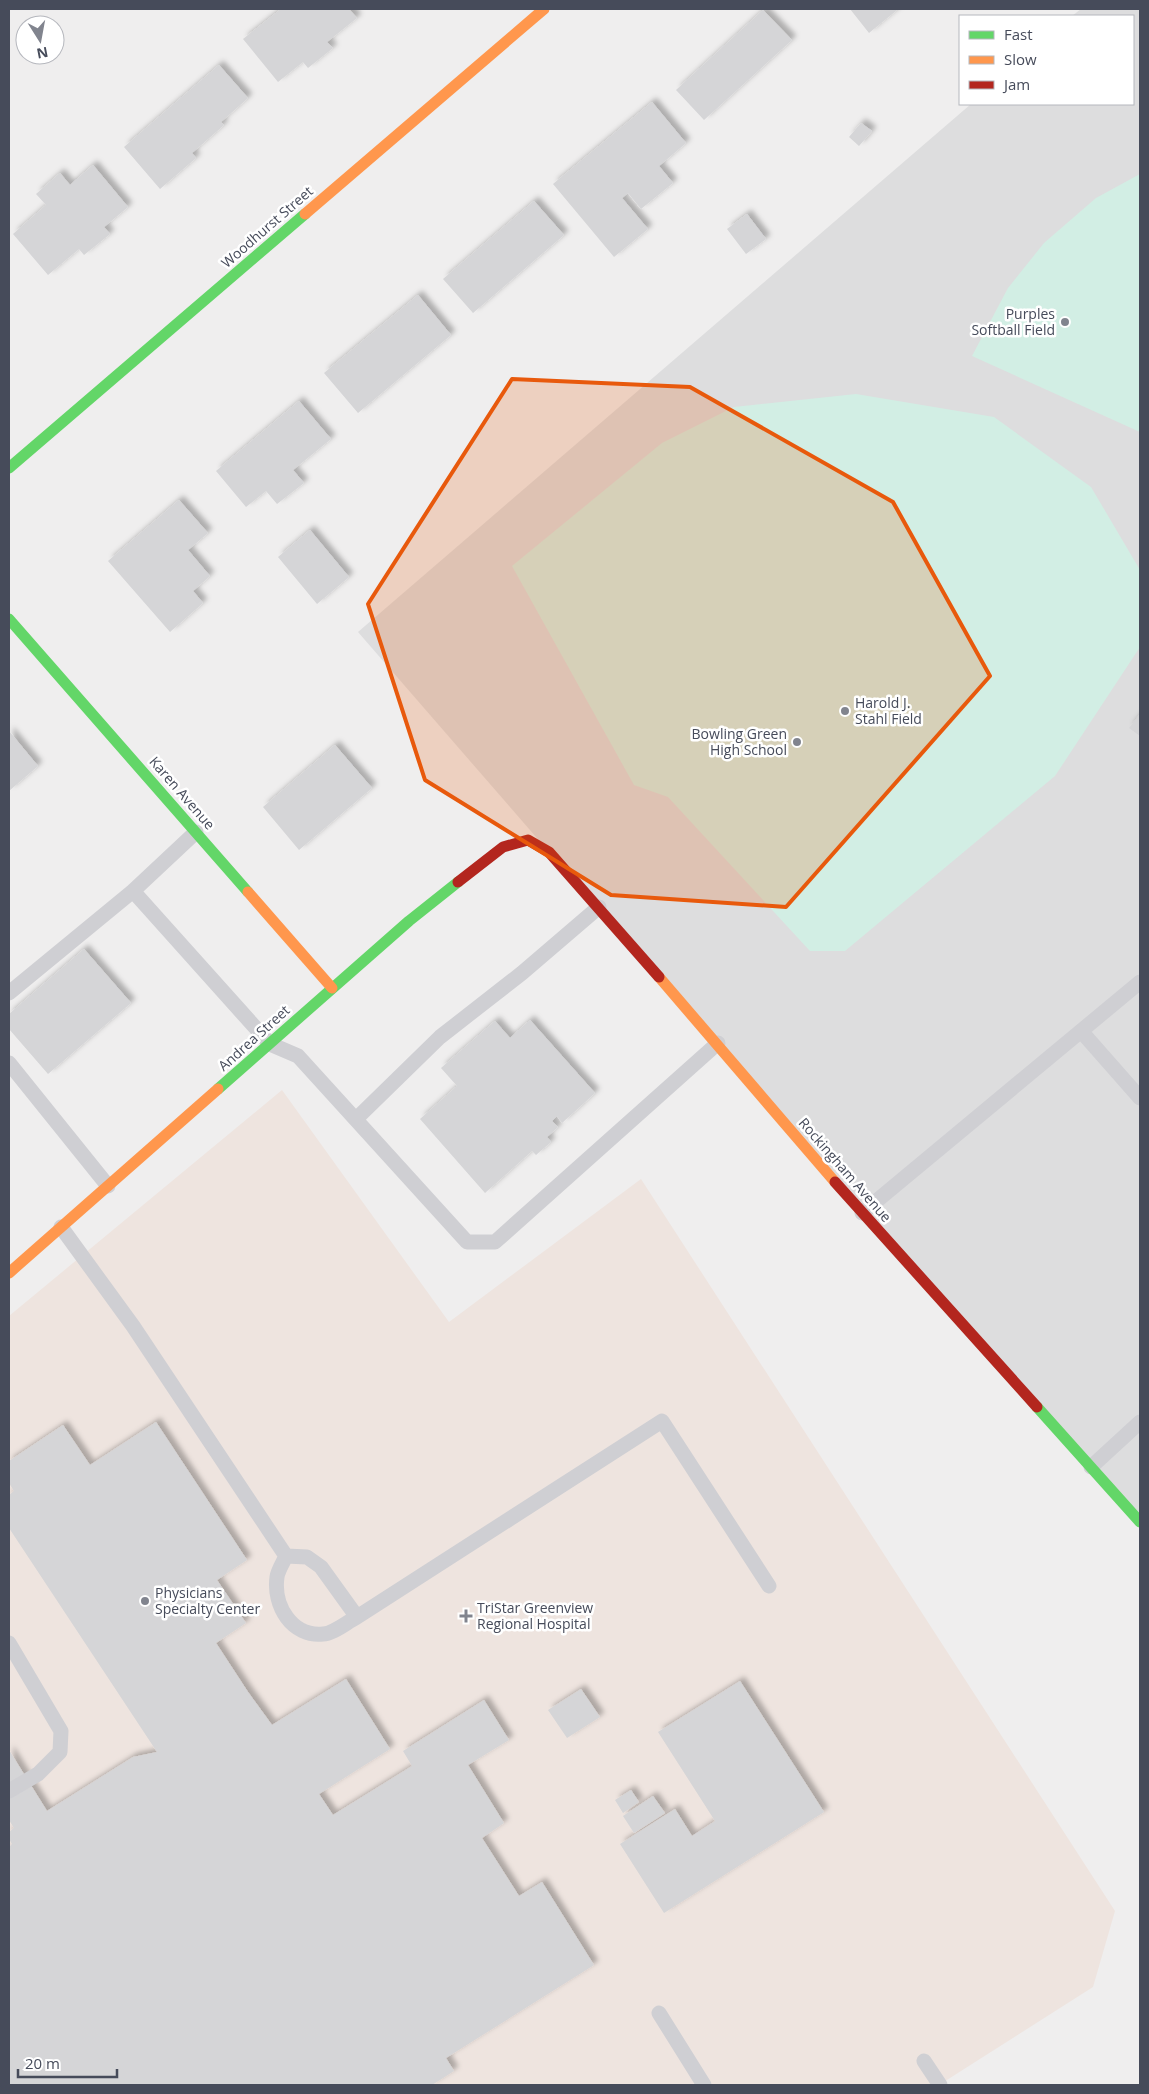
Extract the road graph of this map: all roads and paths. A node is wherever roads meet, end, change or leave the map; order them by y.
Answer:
1 (544, 9) edge
2 (9, 468) edge
3 (9, 618) edge
4 (196, 832) junction
5 (528, 840) joint
6 (132, 891) junction
7 (599, 907) junction
8 (1140, 982) edge
9 (332, 988) junction
10 (9, 993) edge
11 (1081, 1031) junction
12 (718, 1043) junction
13 (270, 1044) junction
14 (9, 1063) edge
15 (1140, 1098) edge
16 (356, 1119) junction
17 (108, 1186) junction
18 (862, 1214) junction
19 (61, 1227) junction
20 (9, 1273) edge
21 (1140, 1422) edge
22 (1091, 1467) junction
23 (1140, 1522) edge
24 (286, 1556) junction
25 (769, 1586) dead end
26 (357, 1617) junction
27 (9, 1643) edge
28 (9, 1791) edge
29 (659, 2013) dead end
30 (924, 2061) dead end
31 (704, 2085) edge
32 (940, 2085) edge

1 - 2 street, Woodhurst Street
3 - 4 street, Karen Avenue
4 - 6 lane
4 - 9 street, Karen Avenue
5 - 7 street, Rockingham Avenue
5 - 9 street, Andrea Street
6 - 10 lane
6 - 13 lane
7 - 12 street, Rockingham Avenue
7 - 16 lane
8 - 11 lane
9 - 13 street, Andrea Street
11 - 15 lane
11 - 18 lane
12 - 16 lane
12 - 18 street, Rockingham Avenue
13 - 16 lane
13 - 17 street, Andrea Street
14 - 17 lane
17 - 19 street, Andrea Street
18 - 22 street, Rockingham Avenue
19 - 20 street, Andrea Street
19 - 24 lane
21 - 22 lane
22 - 23 street, Rockingham Avenue
24 - 26 lane
24 - 26 lane
25 - 26 lane
27 - 28 lane
29 - 31 lane
30 - 32 lane

